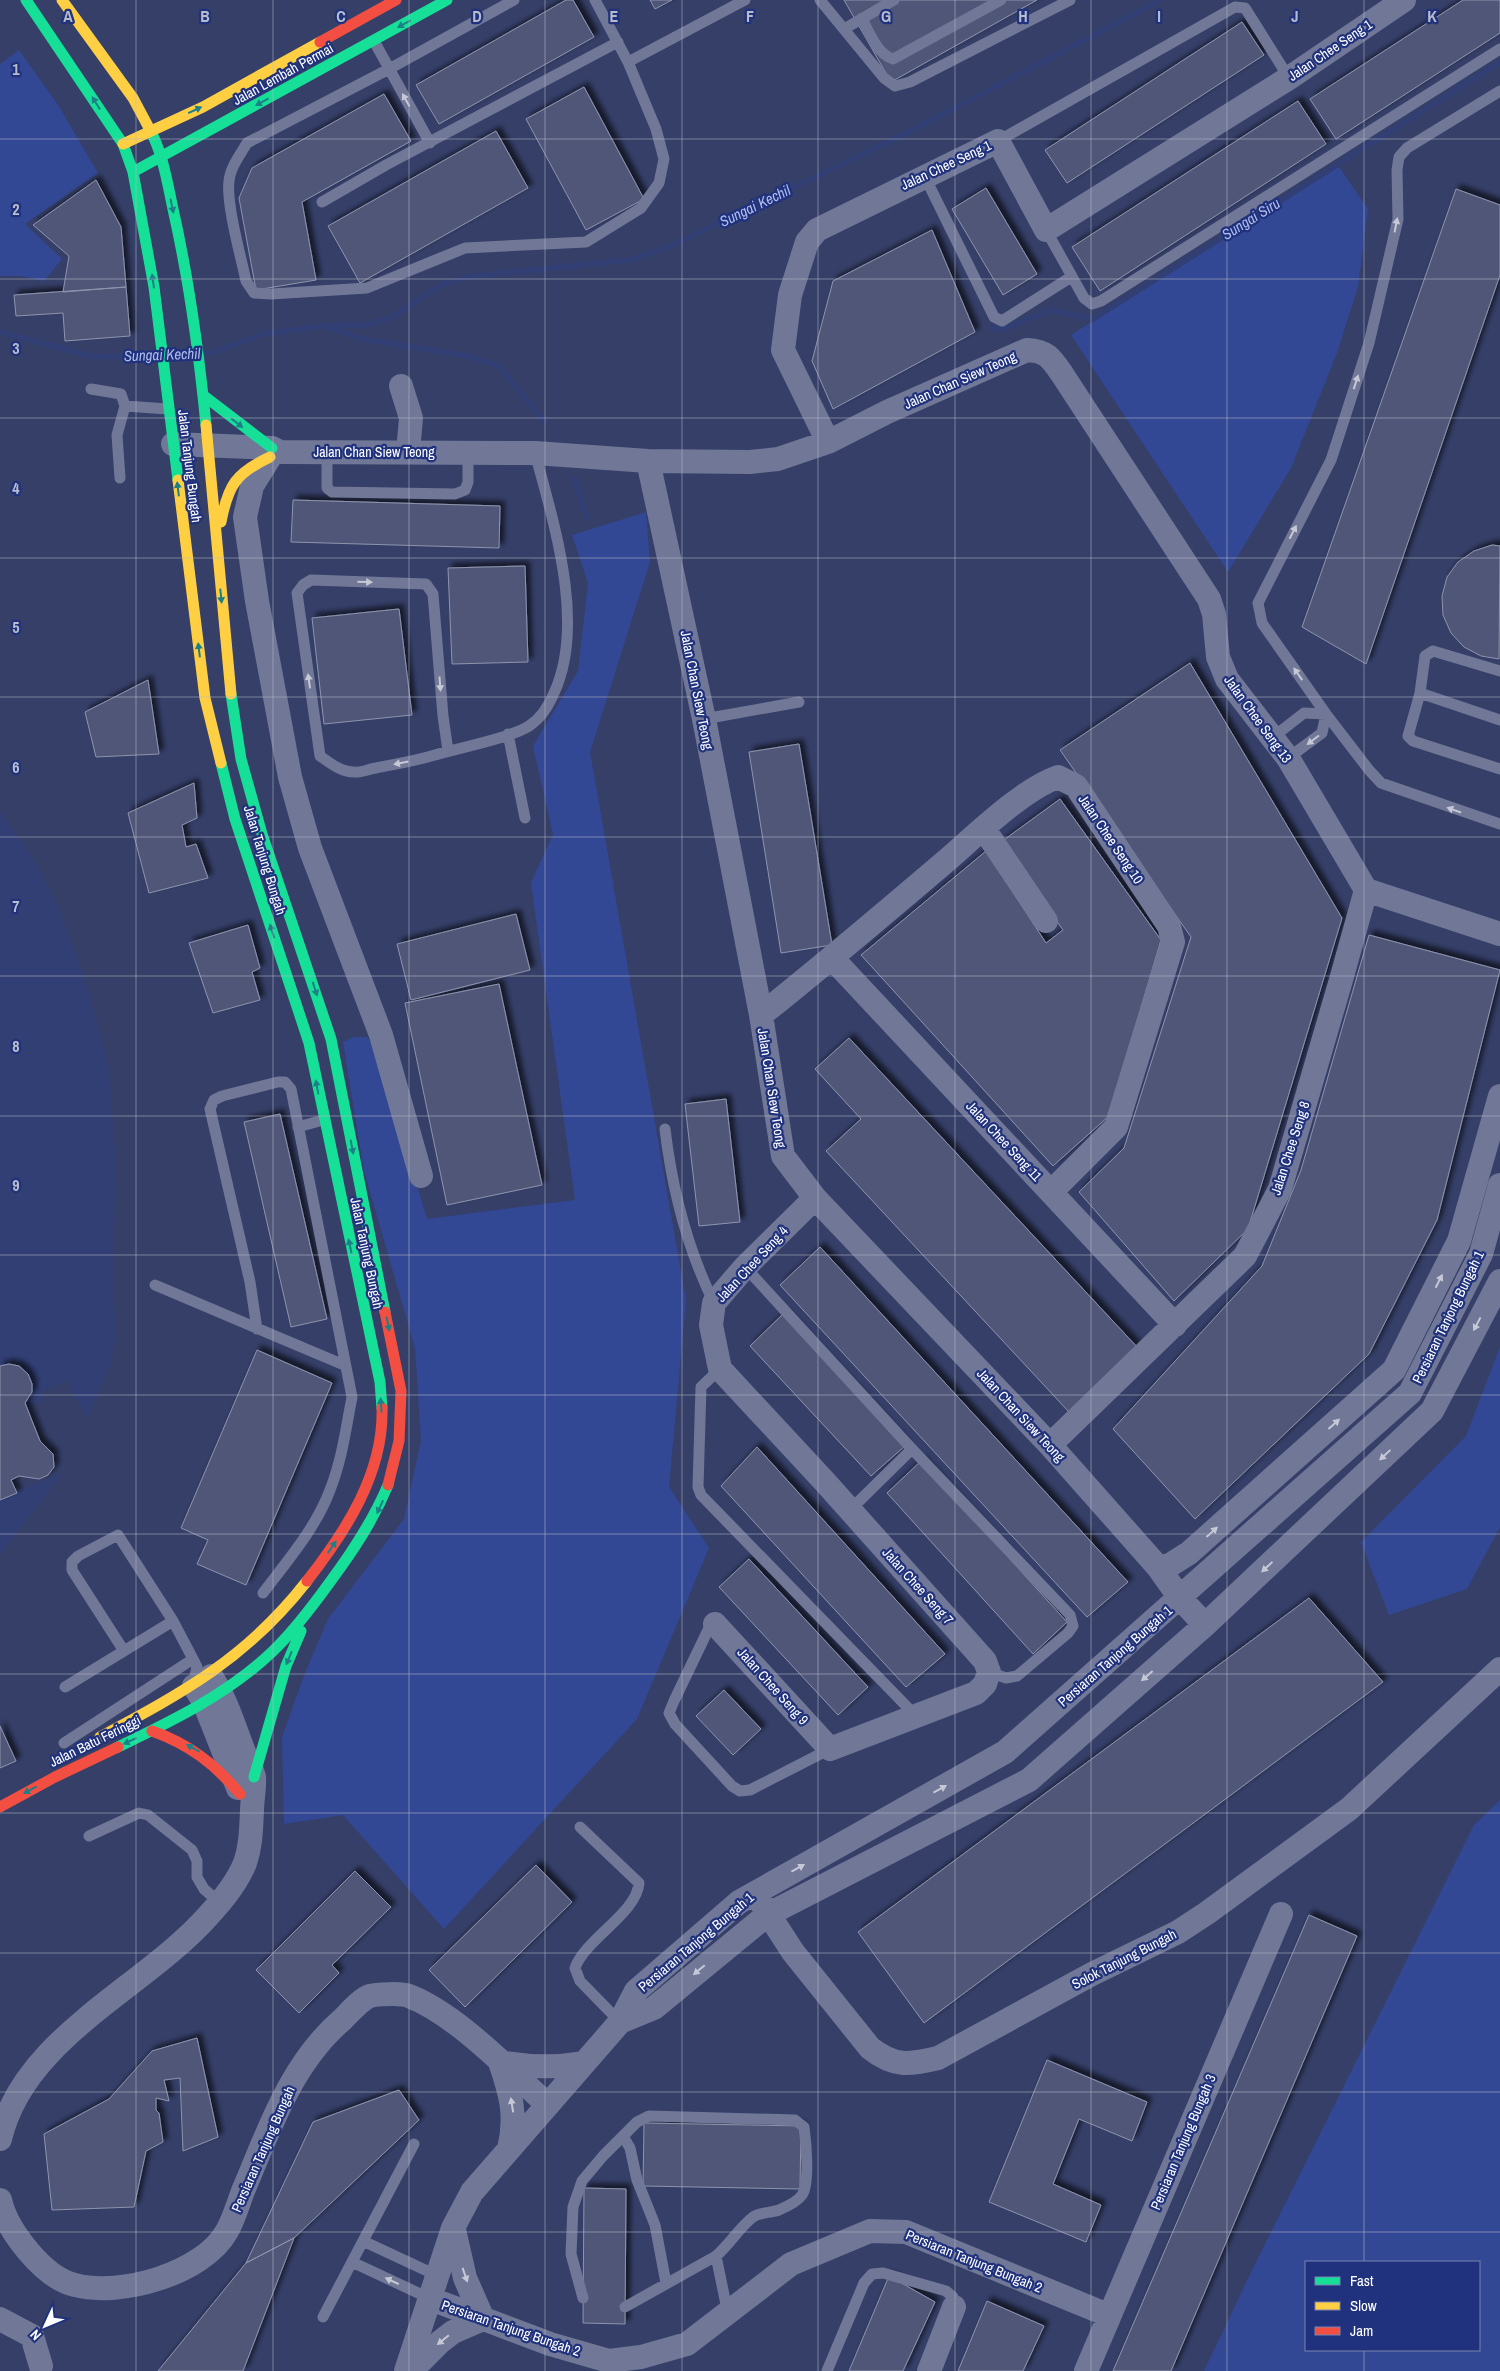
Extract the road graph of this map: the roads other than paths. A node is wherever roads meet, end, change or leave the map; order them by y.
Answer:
1 (26, 0) edge
2 (62, 0) edge
3 (396, 0) edge
4 (447, 0) edge
5 (514, 0) edge
6 (595, 0) edge
7 (745, 0) edge
8 (820, 0) edge
9 (894, 0) edge
10 (1001, 0) edge
11 (1070, 0) edge
12 (1404, 0) edge
13 (862, 18) junction
14 (844, 29) junction
15 (374, 41) junction
16 (618, 42) junction
17 (1500, 49) edge
18 (628, 62) junction
19 (389, 69) junction
20 (1289, 78) junction
21 (1500, 91) edge
22 (151, 131) junction
23 (998, 141) junction
24 (430, 143) junction
25 (122, 144) junction
26 (162, 158) junction
27 (132, 172) junction
28 (924, 175) junction
29 (322, 202) dead end
30 (1046, 230) junction
31 (1070, 278) junction
32 (1042, 351) joint
33 (401, 386) dead end
34 (91, 389) dead end
35 (203, 391) junction
36 (125, 406) junction
37 (168, 409) junction
38 (828, 442) junction
39 (173, 449) junction
40 (208, 449) junction
41 (274, 452) junction
42 (327, 452) junction
43 (408, 452) junction
44 (468, 453) junction
45 (534, 453) junction
46 (648, 461) junction
47 (120, 478) dead end
48 (216, 548) junction
49 (1500, 671) edge
50 (1420, 693) junction
51 (799, 702) dead end
52 (1326, 714) junction
53 (704, 719) junction
54 (1500, 720) edge
55 (508, 734) junction
56 (1272, 738) junction
57 (448, 751) junction
58 (1288, 758) junction
59 (1500, 770) edge
60 (525, 818) dead end
61 (1500, 824) edge
62 (984, 829) junction
63 (1366, 890) junction
64 (1046, 921) dead end
65 (1500, 934) edge
66 (832, 958) junction
67 (761, 1015) junction
68 (1500, 1096) edge
69 (323, 1120) junction
70 (298, 1126) junction
71 (665, 1129) dead end
72 (421, 1176) dead end
73 (1500, 1185) edge
74 (1052, 1191) junction
75 (815, 1198) junction
76 (745, 1267) junction
77 (1500, 1281) edge
78 (155, 1284) dead end
79 (714, 1303) junction
80 (1174, 1325) junction
81 (256, 1329) junction
82 (344, 1365) junction
83 (720, 1368) junction
84 (1050, 1446) junction
85 (912, 1449) junction
86 (850, 1510) junction
87 (1189, 1553) junction
88 (1158, 1568) junction
89 (1208, 1574) junction
90 (263, 1593) dead end
91 (318, 1598) junction
92 (1180, 1598) junction
93 (173, 1621) junction
94 (715, 1624) joint
95 (1205, 1625) junction
96 (124, 1651) junction
97 (1500, 1669) edge
98 (989, 1672) junction
99 (203, 1680) junction
100 (66, 1687) dead end
101 (915, 1715) junction
102 (152, 1730) junction
103 (64, 1743) dead end
104 (90, 1743) dead end
105 (830, 1749) junction
106 (23, 1781) dead end
107 (247, 1785) junction
108 (0, 1794) edge
109 (0, 1807) edge
110 (580, 1827) dead end
111 (89, 1836) dead end
112 (756, 1892) junction
113 (220, 1903) junction
114 (1281, 1914) dead end
115 (767, 1915) junction
116 (620, 2022) junction
117 (500, 2062) junction
118 (583, 2063) junction
119 (548, 2105) junction
120 (623, 2136) junction
121 (0, 2139) edge
122 (414, 2144) dead end
123 (509, 2149) junction
124 (0, 2200) edge
125 (454, 2228) junction
126 (363, 2241) junction
127 (716, 2256) junction
128 (352, 2262) junction
129 (438, 2276) junction
130 (666, 2283) junction
131 (583, 2298) dead end
132 (431, 2300) junction
133 (625, 2307) dead end
134 (954, 2307) joint
135 (728, 2314) junction
136 (1108, 2315) junction
137 (323, 2317) dead end
138 (0, 2319) edge
139 (483, 2319) junction
140 (40, 2369) edge
141 (406, 2371) edge
142 (411, 2371) edge
143 (827, 2371) edge
144 (929, 2371) edge
145 (1086, 2371) edge

25 -> 1 main road, Jalan Tanjung Bungah
2 - 22 main road, Jalan Tanjung Bungah
22 -> 3 main road, Jalan Lembah Permai
4 -> 15 main road, Jalan Lembah Permai
5 - 19 lane
6 - 16 lane
7 - 18 lane
8 - 14 lane
9 - 13 lane
10 - 13 lane
11 - 14 lane
12 - 20 street, Jalan Chee Seng 1
13 - 14 lane
15 - 19 lane
15 -> 26 main road, Jalan Lembah Permai
16 - 18 lane
16 - 24 lane
17 - 31 lane
18 - 19 lane
24 -> 19 lane
20 - 23 lane
20 - 30 street, Jalan Chee Seng 1
52 -> 21 lane
22 - 25 main road, Jalan Lembah Permai
22 - 26 main road, Jalan Tanjung Bungah
23 - 28 street, Jalan Chee Seng 1
23 - 30 street, Jalan Chee Seng 1
24 - 29 lane
25 - 27 main road, Jalan Tanjung Bungah
26 - 27 main road, Jalan Lembah Permai
26 -> 35 main road, Jalan Tanjung Bungah
37 -> 27 main road, Jalan Tanjung Bungah
28 - 31 lane
28 - 38 street, Jalan Chee Seng 1
30 - 31 lane
32 - 38 street, Jalan Chan Siew Teong
32 - 56 street, Jalan Chee Seng 13
33 - 43 street
34 - 36 lane
35 - 40 main road, Jalan Tanjung Bungah
35 -> 41 main road
36 - 37 lane
36 - 47 lane
37 - 39 main road, Jalan Tanjung Bungah
38 - 46 street, Jalan Chan Siew Teong
39 - 40 street, Jalan Chan Siew Teong
69 -> 39 main road, Jalan Tanjung Bungah
40 - 41 street, Jalan Chan Siew Teong
40 - 48 main road, Jalan Tanjung Bungah
41 - 42 street, Jalan Chan Siew Teong
41 - 48 main road
41 - 72 street
42 - 43 street, Jalan Chan Siew Teong
42 - 44 lane
43 - 44 street, Jalan Chan Siew Teong
44 - 45 street, Jalan Chan Siew Teong
45 - 46 street, Jalan Chan Siew Teong
45 - 55 lane
46 - 53 street, Jalan Chan Siew Teong
48 -> 91 main road, Jalan Tanjung Bungah
49 - 50 lane
50 - 54 lane
50 - 59 lane
51 - 53 lane
52 - 56 lane
52 -> 58 lane
61 -> 52 lane
53 - 67 street, Jalan Chan Siew Teong
55 - 57 lane
55 - 60 lane
56 - 58 street, Jalan Chee Seng 13
57 -> 57 lane
58 - 63 street, Jalan Chee Seng 13
62 - 64 street
62 - 66 street, Jalan Chee Seng 10
62 - 74 street, Jalan Chee Seng 10
63 - 65 street
63 - 80 street, Jalan Chee Seng 8
66 - 67 street, Jalan Chee Seng 10
66 - 74 street, Jalan Chee Seng 11
67 - 75 street, Jalan Chan Siew Teong
87 -> 68 street, Persiaran Tanjong Bungah 1
69 - 70 lane
99 -> 69 main road, Jalan Tanjung Bungah
70 - 81 lane
70 - 82 lane
71 - 79 lane
73 - 89 street, Persiaran Tanjong Bungah 1
74 - 80 street, Jalan Chee Seng 11
75 - 76 street, Jalan Chee Seng 4
75 - 84 street, Jalan Chan Siew Teong
76 - 79 street, Jalan Chee Seng 4
76 - 85 lane
77 -> 95 street, Persiaran Tanjong Bungah 1
78 - 81 lane
79 - 83 street, Jalan Chee Seng 4
80 - 84 street, Jalan Chee Seng 8
81 - 82 lane
82 - 90 lane
83 - 86 street, Jalan Chee Seng 7
83 - 101 lane
84 - 88 street, Jalan Chan Siew Teong
85 - 86 lane
85 - 98 lane
86 - 98 street, Jalan Chee Seng 7
87 - 88 street, Persiaran Tanjong Bungah 1
87 - 89 street
88 - 92 street, Jalan Chan Siew Teong
89 - 92 street, Persiaran Tanjong Bungah 1
91 - 99 main road, Jalan Tanjung Bungah
91 -> 107 main road
92 - 95 street, Jalan Chan Siew Teong
112 -> 92 street, Persiaran Tanjong Bungah 1
93 - 96 lane
93 - 96 lane
93 - 99 lane
94 - 105 street, Jalan Chee Seng 9
94 - 105 lane
95 -> 115 street, Persiaran Tanjong Bungah 1
96 - 100 lane
97 - 115 street, Solok Tanjung Bungah
98 - 101 street
99 - 102 main road, Jalan Batu Feringgi
99 - 103 lane
99 - 104 main road, Jalan Batu Feringgi
99 - 107 street
101 - 105 street
107 -> 102 main road
102 -> 109 main road, Jalan Batu Feringgi
106 - 108 main road
107 - 113 street
110 - 116 lane
111 - 113 lane
112 - 115 street, Solok Tanjung Bungah
112 - 116 street, Persiaran Tanjong Bungah 1
113 - 121 street
114 - 136 street, Persiaran Tanjung Bungah 3
115 -> 116 street, Persiaran Tanjong Bungah 1
116 - 118 street, Persiaran Tanjong Bungah 1
117 - 118 street
117 - 119 street, Persiaran Tanjung Bungah
123 -> 117 street
117 - 124 street, Persiaran Tanjung Bungah
118 - 119 street, Persiaran Tanjong Bungah 1
119 - 123 street, Persiaran Tanjong Bungah 1
120 - 127 lane
120 - 130 lane
120 - 131 lane
122 - 126 lane
123 - 125 street, Persiaran Tanjong Bungah 1
125 - 129 street, Persiaran Tanjong Bungah 1
125 -> 139 street
126 - 128 lane
126 - 129 lane
127 - 130 lane
127 - 135 lane
132 -> 128 lane
128 - 137 lane
129 - 132 street, Persiaran Tanjong Bungah 1
130 - 133 lane
132 - 139 street, Persiaran Tanjung Bungah 2
132 - 141 street, Persiaran Tanjong Bungah 1
134 - 143 lane
134 - 144 street
135 - 136 street, Persiaran Tanjung Bungah 2
135 - 139 street, Persiaran Tanjung Bungah 2
136 - 145 street, Persiaran Tanjung Bungah 3
138 - 140 street
139 -> 142 street

